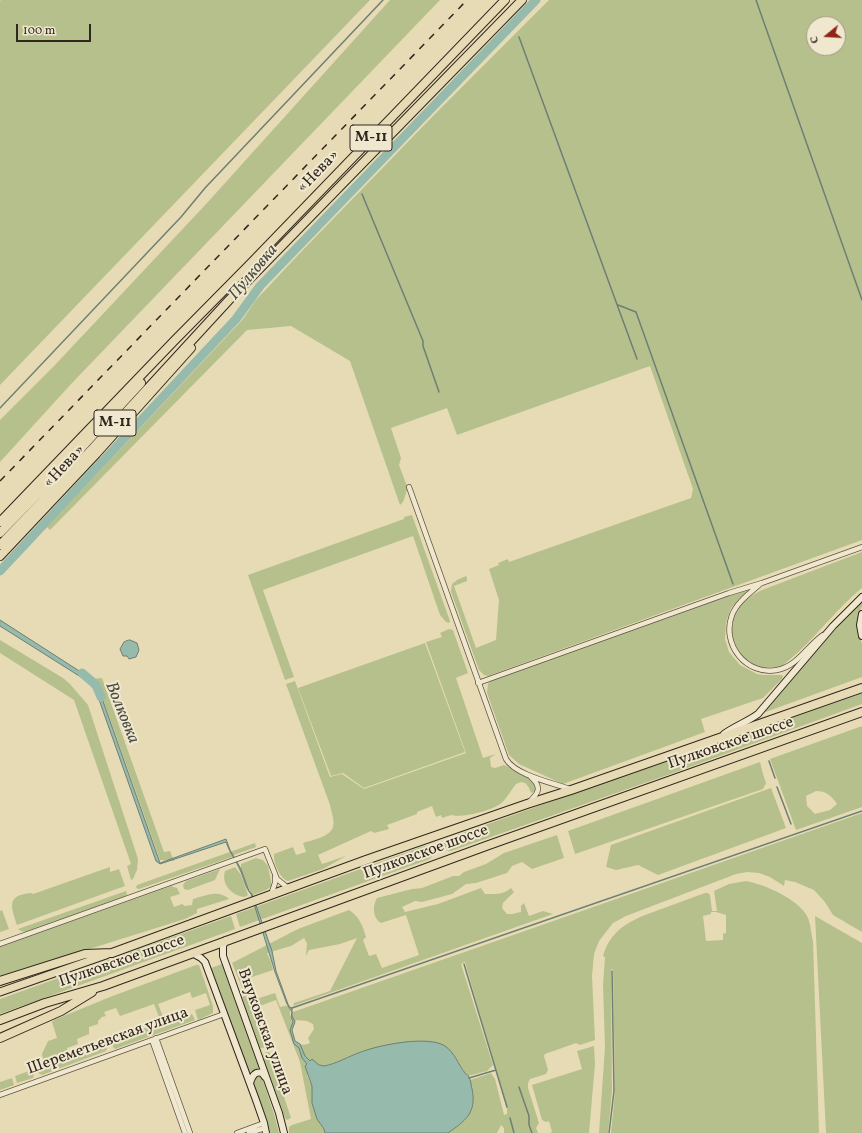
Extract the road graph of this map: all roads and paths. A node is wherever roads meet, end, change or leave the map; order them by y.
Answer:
1 (505, 0) edge
2 (522, 0) edge
3 (260, 269) junction
4 (186, 329) junction
5 (409, 487) dead end
6 (0, 522) edge
7 (0, 533) edge
8 (0, 545) edge
9 (862, 547) edge
10 (0, 556) edge
11 (762, 583) junction
12 (862, 597) edge
13 (862, 614) edge
14 (828, 632) junction
15 (862, 636) edge
16 (478, 683) junction
17 (862, 689) edge
18 (860, 712) edge
19 (719, 738) junction
20 (529, 774) junction
21 (572, 790) junction
22 (527, 804) junction
23 (275, 875) junction
24 (290, 889) junction
25 (270, 896) junction
26 (226, 940) junction
27 (0, 944) edge
28 (112, 953) junction
29 (192, 953) junction
30 (0, 981) edge
31 (103, 986) junction
32 (0, 992) edge
33 (224, 1014) junction
34 (0, 1020) edge
35 (0, 1038) edge
36 (154, 1039) junction
37 (266, 1078) junction
38 (250, 1083) junction
39 (0, 1095) edge
40 (265, 1128) edge
41 (185, 1133) edge
42 (190, 1133) edge
43 (237, 1133) edge
44 (249, 1133) edge
45 (284, 1133) edge

1 - 4 highway, «Нева» / М-11
2 - 3 highway, «Нева» / М-11
3 - 8 highway, «Нева» / М-11
3 - 10 highway, «Нева» / М-11
4 - 6 highway, «Нева» / М-11
4 - 7 highway, «Нева» / М-11
5 - 16 street
9 - 11 street
11 - 14 street
11 - 16 street
12 - 14 street
13 - 15 street
14 - 19 street
16 - 20 street
17 - 19 highway, Пулковское шоссе
18 - 26 highway, Пулковское шоссе
19 - 21 highway, Пулковское шоссе
20 - 21 street
20 - 22 street
21 - 22 highway, Пулковское шоссе
22 - 24 highway, Пулковское шоссе
23 - 24 street
23 - 25 street
23 - 27 street
24 - 25 highway, Пулковское шоссе
25 - 28 highway, Пулковское шоссе
26 - 29 highway, Пулковское шоссе
26 - 37 street, Внуковская улица
28 - 30 highway
28 - 32 main road, Пулковское шоссе
29 - 31 highway, Пулковское шоссе
29 - 33 street, Внуковская улица
31 - 34 highway, Пулковское шоссе
31 - 35 highway
33 - 36 street, Шереметьевская улица
33 - 38 street, Внуковская улица
36 - 39 street, Шереметьевская улица
36 - 41 street
36 - 42 street
37 - 38 street
37 - 45 street, Внуковская улица
38 - 40 street, Внуковская улица
40 - 43 street
40 - 44 street

